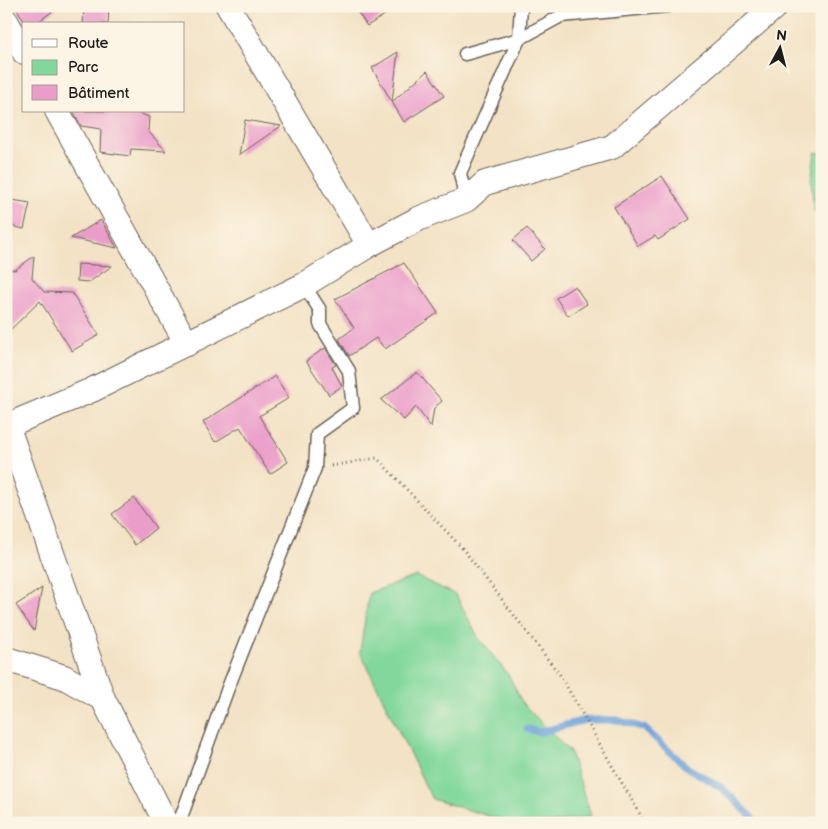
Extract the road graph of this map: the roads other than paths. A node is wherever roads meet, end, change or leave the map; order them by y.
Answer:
1 (228, 6) edge
2 (521, 6) edge
3 (668, 6) edge
4 (766, 7) edge
5 (6, 21) edge
6 (519, 39) junction
7 (22, 49) edge
8 (465, 54) dead end
9 (58, 112) edge
10 (466, 200) junction
11 (369, 245) junction
12 (304, 285) junction
13 (187, 344) junction
14 (7, 425) edge
15 (6, 659) edge
16 (103, 699) junction
17 (166, 823) edge
18 (179, 823) edge

1 - 11 street
2 - 6 lane
3 - 6 lane
4 - 10 street
5 - 7 street
6 - 8 lane
6 - 10 lane
9 - 13 street
10 - 11 street
11 - 12 street
12 - 13 street
12 - 18 lane
13 - 14 street
14 - 16 street
15 - 16 street
16 - 17 street

